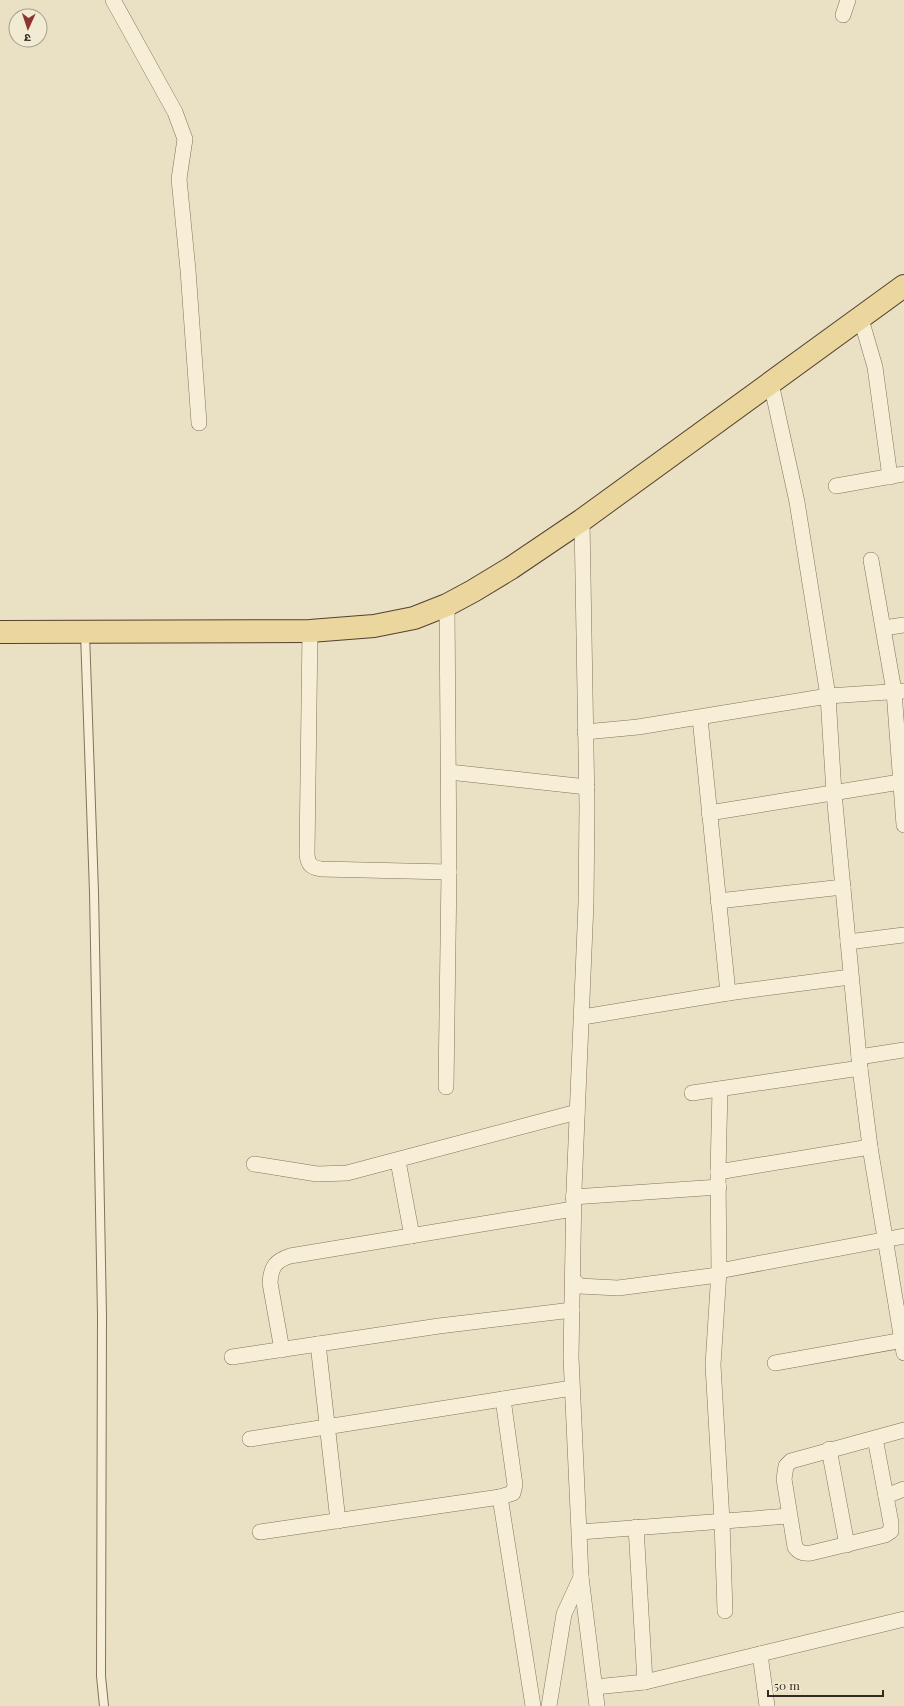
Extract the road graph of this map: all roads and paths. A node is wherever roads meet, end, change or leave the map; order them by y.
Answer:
1 (113, 0) edge
2 (848, 0) edge
3 (843, 15) dead end
4 (904, 286) edge
5 (861, 319) junction
6 (771, 383) junction
7 (199, 423) dead end
8 (897, 475) edge
9 (836, 486) dead end
10 (582, 520) junction
11 (872, 560) dead end
12 (447, 605) junction
13 (904, 625) edge
14 (884, 628) junction
15 (310, 631) junction
16 (0, 632) edge
17 (85, 632) junction
18 (899, 691) edge
19 (828, 696) junction
20 (700, 718) junction
21 (585, 732) junction
22 (449, 772) junction
23 (900, 782) junction
24 (587, 787) junction
25 (834, 793) junction
26 (903, 804) edge
27 (709, 813) junction
28 (904, 825) edge
29 (449, 872) junction
30 (843, 887) junction
31 (718, 901) junction
32 (904, 935) edge
33 (848, 942) junction
34 (850, 977) junction
35 (728, 993) junction
36 (583, 1017) junction
37 (904, 1050) edge
38 (859, 1063) junction
39 (446, 1087) dead end
40 (720, 1089) junction
41 (692, 1092) dead end
42 (577, 1112) junction
43 (870, 1147) junction
44 (398, 1161) junction
45 (254, 1164) dead end
46 (718, 1172) junction
47 (719, 1187) junction
48 (573, 1203) junction
49 (412, 1236) junction
50 (904, 1236) edge
51 (885, 1239) junction
52 (720, 1271) junction
53 (573, 1279) junction
54 (572, 1310) junction
55 (318, 1344) junction
56 (903, 1344) edge
57 (282, 1350) junction
58 (232, 1357) dead end
59 (775, 1363) dead end
60 (572, 1388) junction
61 (503, 1399) junction
62 (327, 1428) junction
63 (904, 1430) edge
64 (875, 1438) junction
65 (250, 1439) dead end
66 (829, 1450) junction
67 (904, 1489) edge
68 (886, 1496) junction
69 (500, 1497) junction
70 (789, 1516) junction
71 (338, 1521) junction
72 (722, 1521) junction
73 (636, 1527) junction
74 (260, 1532) dead end
75 (580, 1532) junction
76 (848, 1545) junction
77 (581, 1577) junction
78 (725, 1611) dead end
79 (904, 1619) edge
80 (760, 1654) junction
81 (645, 1682) junction
82 (595, 1687) junction
83 (104, 1706) edge
84 (533, 1706) edge
85 (549, 1706) edge
86 (597, 1706) edge
87 (767, 1706) edge

1 - 7 street
2 - 3 street
4 - 5 main road
5 - 6 main road
5 - 8 street
6 - 10 main road
6 - 19 street
8 - 9 street
10 - 12 main road
10 - 21 street
11 - 14 street
12 - 15 main road
12 - 22 street
13 - 14 street
14 - 18 street
15 - 17 main road
15 - 29 street
16 - 17 main road
17 - 83 lane
18 - 19 street
18 - 23 street
19 - 20 street
19 - 25 street
20 - 21 street
20 - 27 street
21 - 24 street
22 - 24 street
22 - 29 street
23 - 25 street
23 - 26 street
24 - 36 street
25 - 27 street
25 - 30 street
26 - 28 street
27 - 31 street
29 - 39 street
30 - 31 street
30 - 33 street
31 - 35 street
32 - 33 street
33 - 34 street
34 - 35 street
34 - 38 street
35 - 36 street
36 - 42 street
37 - 38 street
38 - 40 street
38 - 43 street
40 - 41 street
40 - 46 street
42 - 44 street
42 - 48 street
43 - 46 street
43 - 51 street
44 - 45 street
44 - 49 street
46 - 47 street
47 - 48 street
47 - 52 street
48 - 49 street
48 - 53 street
49 - 57 street
50 - 51 street
51 - 52 street
51 - 56 street
52 - 53 street
52 - 72 street
53 - 54 street
54 - 55 street
54 - 60 street
55 - 57 street
55 - 62 street
56 - 59 street
57 - 58 street
60 - 61 street
60 - 75 street
61 - 62 street
61 - 69 street
62 - 65 street
62 - 71 street
63 - 64 street
64 - 66 street
64 - 68 street
66 - 70 street
66 - 76 street
67 - 68 street
68 - 76 street
69 - 71 street
69 - 84 street
70 - 72 street
70 - 76 street
71 - 74 street
72 - 73 street
72 - 78 street
73 - 75 street
73 - 81 street
75 - 77 street
77 - 82 street
77 - 85 street
79 - 80 street
80 - 81 street
80 - 87 street
81 - 82 street
82 - 86 street

